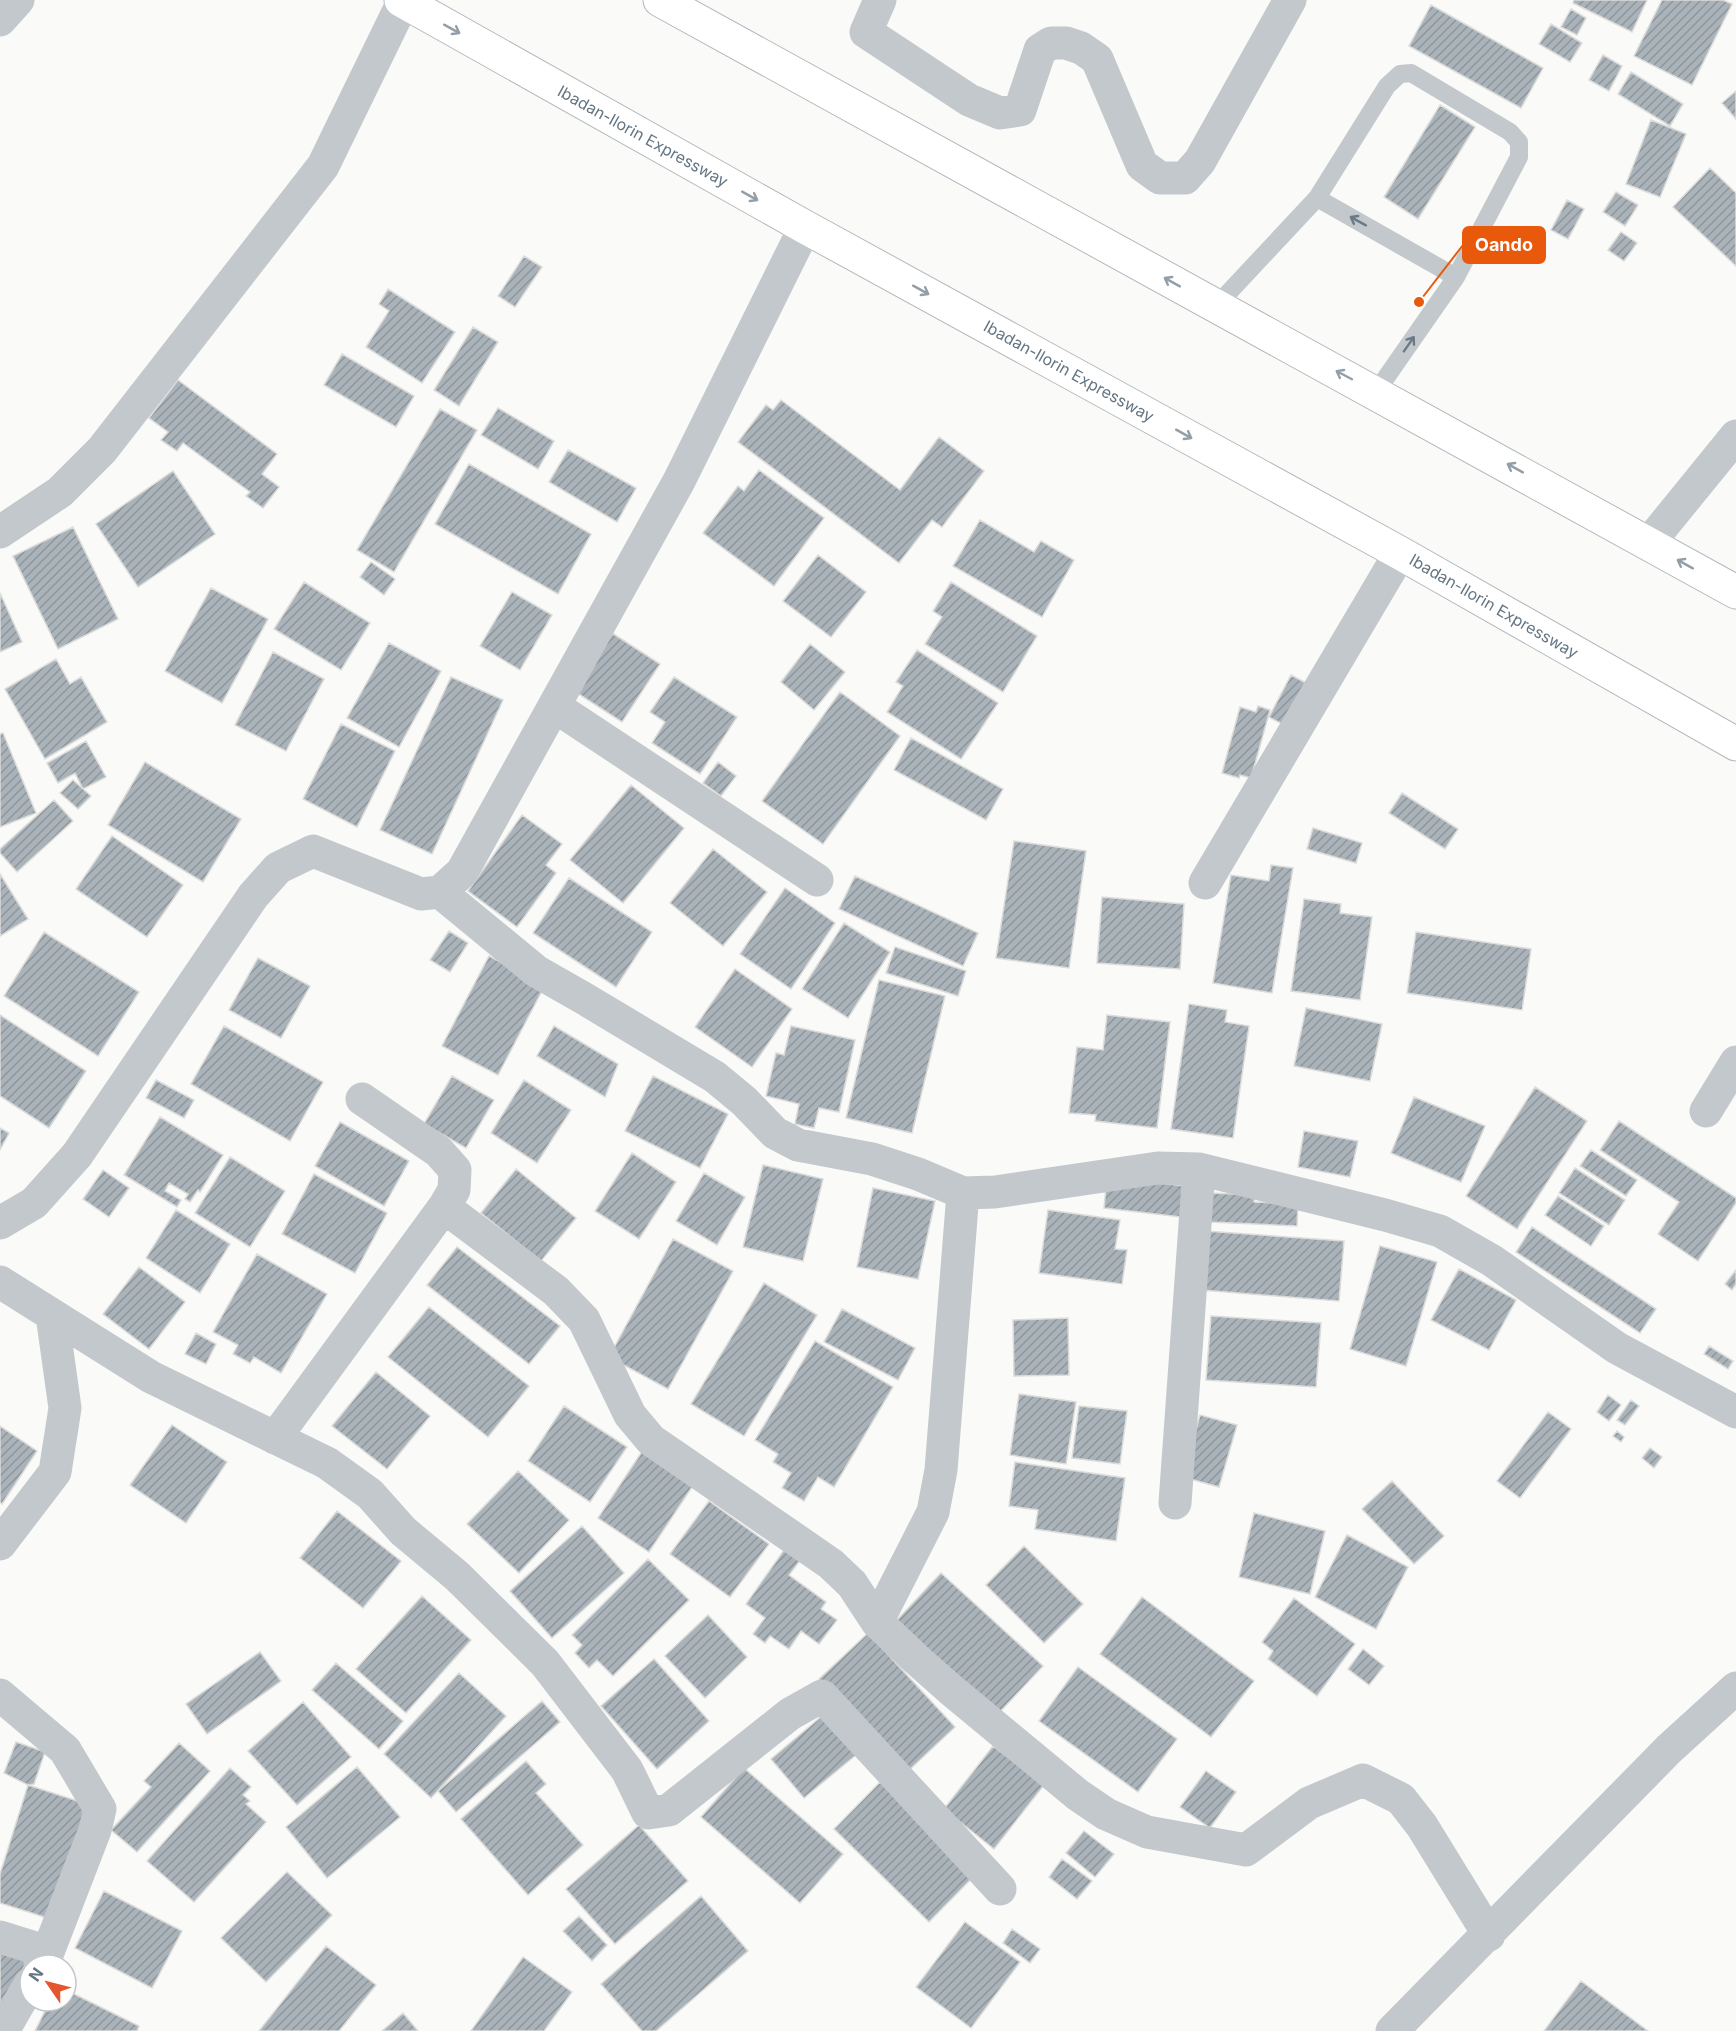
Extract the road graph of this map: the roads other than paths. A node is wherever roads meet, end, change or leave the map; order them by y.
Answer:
1 (18, 0) edge
2 (660, 0) edge
3 (880, 0) edge
4 (1290, 0) edge
5 (402, 1) edge
6 (0, 20) edge
7 (1317, 198) junction
8 (805, 227) junction
9 (1456, 277) junction
10 (1216, 306) junction
11 (1376, 392) junction
12 (1736, 436) edge
13 (0, 532) edge
14 (1649, 543) junction
15 (1400, 553) junction
16 (1736, 592) edge
17 (554, 706) junction
18 (1736, 744) edge
19 (818, 880) dead end
20 (1205, 883) dead end
21 (440, 892) junction
22 (1736, 1062) edge
23 (362, 1099) dead end
24 (1706, 1111) dead end
25 (1198, 1169) junction
26 (963, 1193) junction
27 (444, 1207) junction
28 (0, 1223) edge
29 (0, 1282) edge
30 (52, 1315) junction
31 (1736, 1412) edge
32 (275, 1438) junction
33 (1175, 1503) dead end
34 (0, 1544) edge
35 (877, 1622) junction
36 (1736, 1688) edge
37 (0, 1695) edge
38 (1000, 1888) dead end
39 (1489, 1935) junction
40 (0, 1937) edge
41 (34, 1953) edge
42 (46, 1953) edge
43 (18, 2004) edge
44 (3, 2031) edge
45 (1392, 2031) edge

1 - 6 street
10 -> 2 highway
3 - 4 street
5 -> 8 highway, Ibadan-Ilorin Expressway
5 - 13 street
9 -> 7 lane
7 - 9 lane
7 - 10 lane
8 -> 15 highway, Ibadan-Ilorin Expressway
8 - 17 street
11 -> 9 lane
11 -> 10 highway
14 -> 11 highway
12 - 14 street
16 -> 14 highway
15 - 18 highway, Ibadan-Ilorin Expressway
15 - 20 street
17 - 19 street
17 - 21 street
21 - 26 street
21 - 28 street
22 - 24 street
23 - 27 street
25 - 26 street
25 - 31 street
25 - 33 street
26 - 35 street
27 - 32 street
27 - 35 street
29 - 30 street
30 - 32 street
30 - 34 street
32 - 38 street
35 - 39 street
36 - 39 street
37 - 42 street
39 - 45 street
40 - 41 street
43 - 44 street

